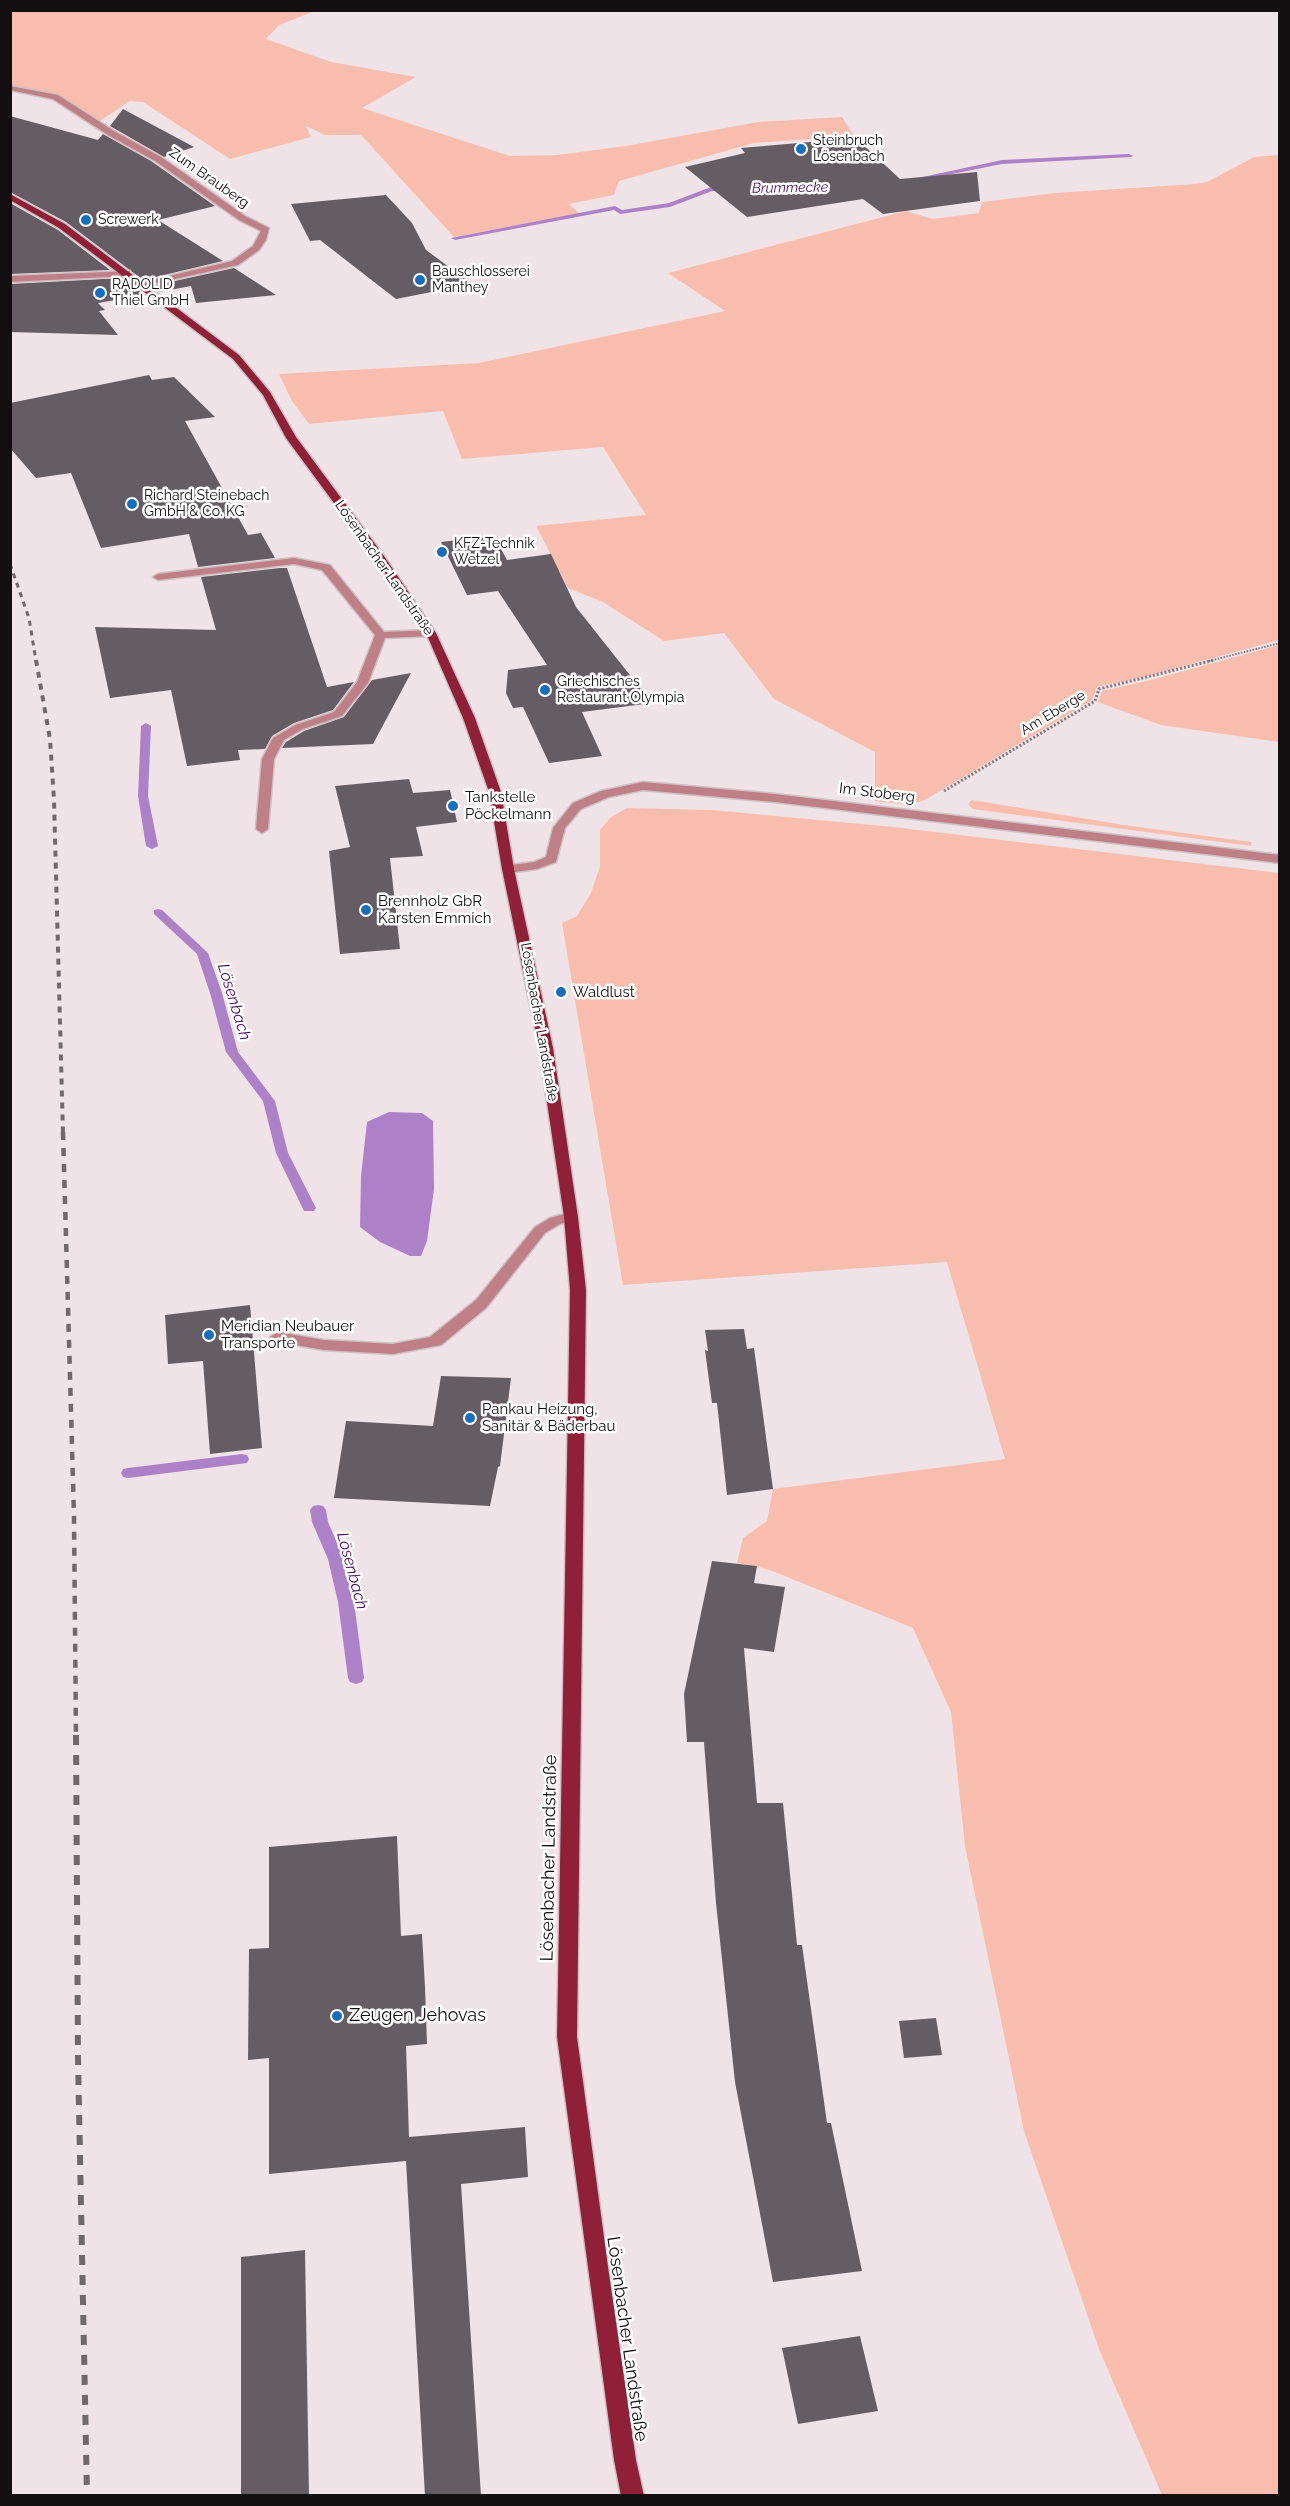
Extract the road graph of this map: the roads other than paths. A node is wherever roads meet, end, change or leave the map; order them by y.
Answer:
1 (10, 88) edge
2 (10, 196) edge
3 (127, 273) junction
4 (10, 279) edge
5 (142, 285) junction
6 (158, 577) dead end
7 (431, 633) junction
8 (381, 635) junction
9 (262, 829) dead end
10 (1280, 859) edge
11 (508, 868) junction
12 (571, 1217) junction
13 (278, 1337) dead end
14 (633, 2496) edge

1 - 5 street, Zum Brauberg
2 - 3 main road, Lösenbacher Landstraße
3 - 4 street
3 - 5 main road, Lösenbacher Landstraße
5 - 7 main road, Lösenbacher Landstraße
6 - 8 street
7 - 8 street
7 - 11 main road, Lösenbacher Landstraße
8 - 9 street
10 - 11 street, Im Stoberg
11 - 12 main road, Lösenbacher Landstraße
12 - 13 street
12 - 14 main road, Lösenbacher Landstraße

